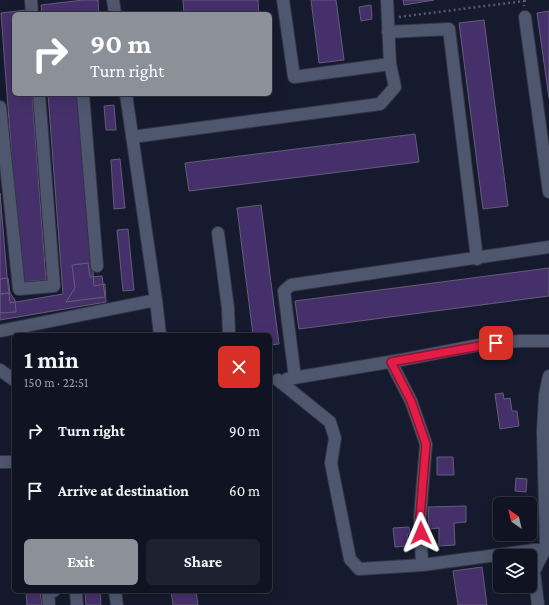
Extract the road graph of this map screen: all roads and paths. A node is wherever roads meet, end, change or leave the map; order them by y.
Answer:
1 (31, 0) edge
2 (113, 0) edge
3 (283, 0) edge
4 (387, 0) edge
5 (529, 0) edge
6 (524, 1) edge
7 (32, 12) edge
8 (115, 12) edge
9 (525, 17) joint
10 (388, 18) junction
11 (388, 32) junction
12 (390, 64) junction
13 (39, 96) edge
14 (83, 96) edge
15 (126, 96) edge
16 (0, 107) edge
17 (132, 137) junction
18 (549, 192) edge
19 (218, 233) dead end
20 (549, 247) edge
21 (477, 259) junction
22 (98, 266) dead end
23 (156, 300) junction
24 (0, 331) edge
25 (160, 333) edge
26 (229, 333) edge
27 (549, 341) edge
28 (391, 362) junction
29 (0, 370) edge
30 (549, 376) edge
31 (295, 378) junction
32 (12, 379) edge
33 (274, 381) edge
34 (0, 462) edge
35 (12, 462) edge
36 (547, 548) edge
37 (422, 564) junction
38 (48, 593) edge
39 (76, 593) edge
40 (115, 593) edge
41 (49, 605) edge
42 (77, 605) edge
43 (116, 605) edge
44 (538, 605) edge

1 - 7 street
2 - 8 street
3 - 12 street
4 - 10 street
5 - 6 path
6 - 9 path
6 - 10 path
9 - 18 street
10 - 11 street
11 - 12 street
11 - 21 street
12 - 17 street
13 - 16 street
14 - 22 street
15 - 17 street
17 - 23 street
19 - 26 street
20 - 21 street
21 - 31 street
23 - 24 street
23 - 25 street
27 - 28 street
28 - 31 street
28 - 37 street
29 - 32 street
30 - 36 street
31 - 33 street
33 - 37 street
34 - 35 street
36 - 37 street
36 - 44 street
38 - 41 street
39 - 42 street
40 - 43 street

